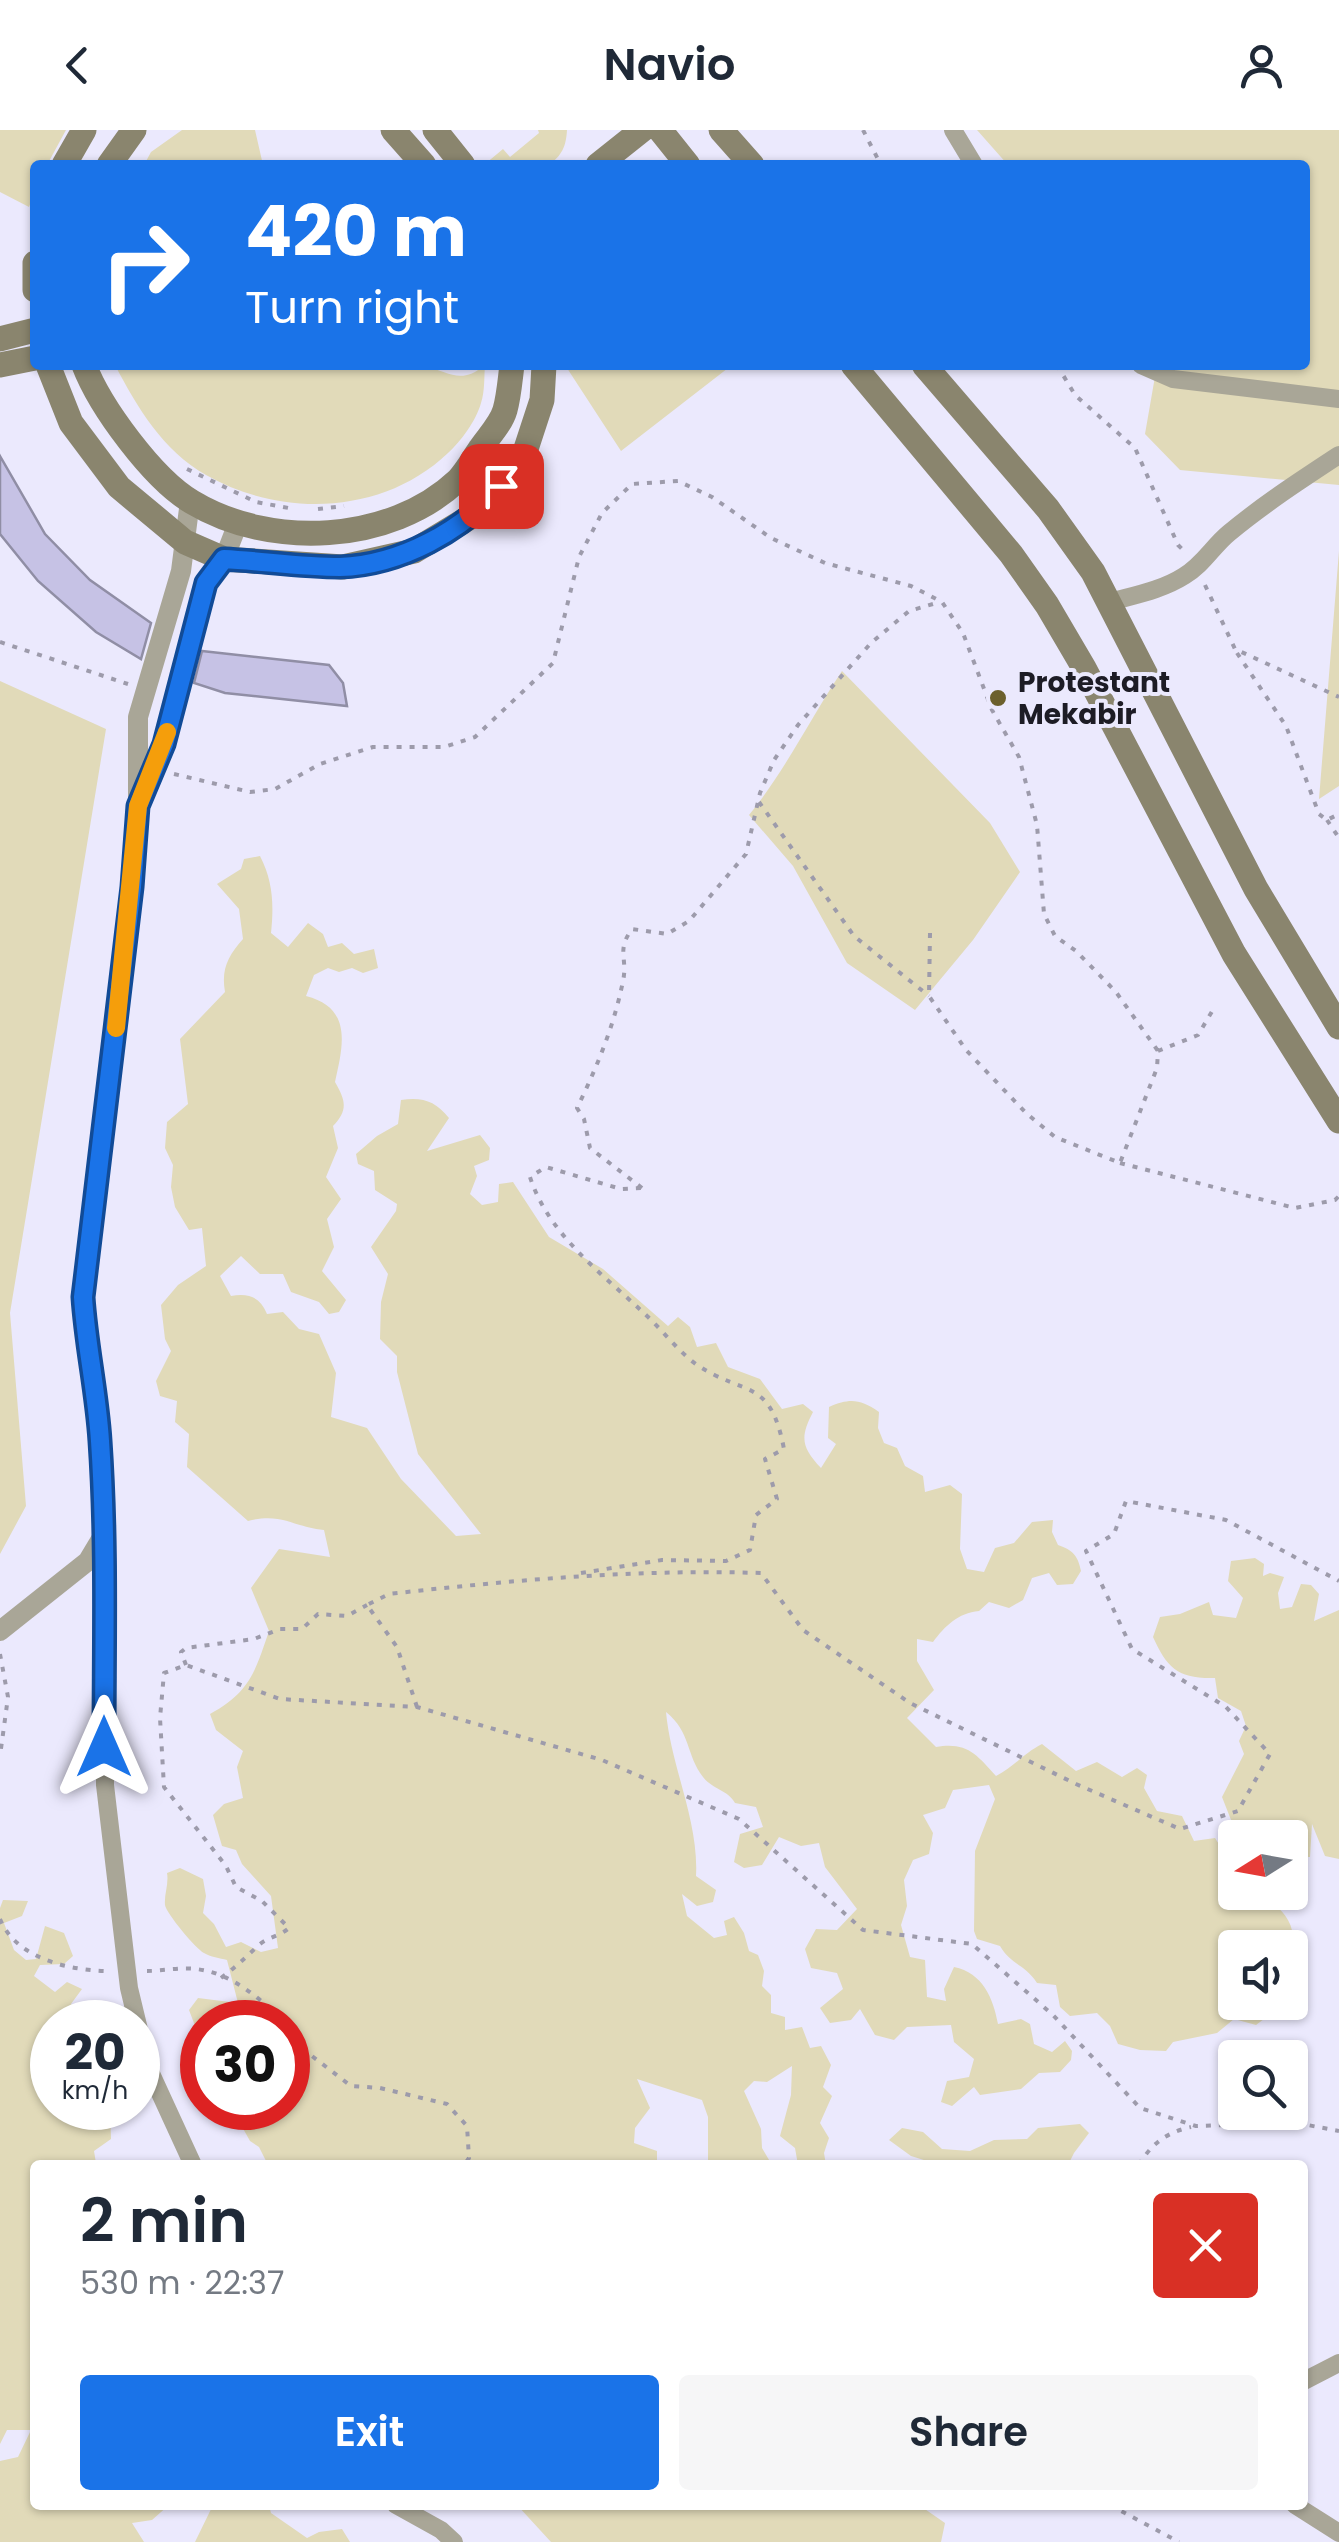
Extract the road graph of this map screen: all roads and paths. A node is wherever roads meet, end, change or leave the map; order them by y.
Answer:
1 (84, 130) edge
2 (134, 130) edge
3 (392, 130) edge
4 (435, 130) edge
5 (642, 130) edge
6 (660, 130) edge
7 (722, 130) edge
8 (862, 130) edge
9 (953, 130) edge
10 (67, 160) edge
11 (113, 160) edge
12 (419, 160) edge
13 (459, 160) edge
14 (604, 160) edge
15 (684, 160) edge
16 (748, 160) edge
17 (877, 160) edge
18 (971, 160) edge
19 (30, 331) edge
20 (0, 340) edge
21 (30, 359) edge
22 (0, 365) edge
23 (50, 370) edge
24 (87, 370) edge
25 (511, 370) edge
26 (544, 370) edge
27 (858, 370) edge
28 (928, 370) edge
29 (1060, 370) edge
30 (1152, 370) edge
31 (1339, 399) edge
32 (1339, 455) edge
33 (185, 467) dead end
34 (190, 501) junction
35 (352, 506) dead end
36 (238, 523) junction
37 (185, 542) junction
38 (224, 559) junction
39 (1198, 566) junction
40 (942, 602) junction
41 (1110, 602) junction
42 (0, 642) edge
43 (1235, 649) junction
44 (145, 690) junction
45 (1339, 697) edge
46 (154, 770) junction
47 (758, 800) junction
48 (138, 806) junction
49 (1339, 814) edge
50 (1327, 820) junction
51 (1339, 838) edge
52 (930, 932) dead end
53 (929, 996) junction
54 (1214, 1008) dead end
55 (1339, 1027) edge
56 (1158, 1052) junction
57 (1339, 1121) edge
58 (1120, 1163) junction
59 (1339, 1196) edge
60 (102, 1536) junction
61 (567, 1576) junction
62 (1339, 1580) edge
63 (367, 1605) junction
64 (0, 1631) edge
65 (0, 1654) edge
66 (186, 1665) junction
67 (417, 1706) junction
68 (0, 1756) edge
69 (0, 1920) edge
70 (146, 1970) dead end
71 (110, 1971) dead end
72 (221, 1978) junction
73 (260, 2000) edge
74 (310, 2055) edge
75 (1196, 2126) junction
76 (1339, 2132) edge
77 (191, 2160) edge
78 (468, 2160) edge
79 (1142, 2160) edge
80 (1339, 2364) edge
81 (1308, 2379) edge
82 (404, 2510) edge
83 (1119, 2510) edge
84 (1303, 2510) edge
85 (1339, 2534) edge
86 (454, 2542) edge
87 (1180, 2542) edge

1 - 10 main road
2 - 11 main road
3 - 12 main road
4 - 13 main road
5 - 14 main road
6 - 15 main road
7 - 16 main road
8 - 17 path
9 - 18 street
19 - 20 main road
21 - 22 main road
23 - 37 main road
24 - 34 main road
25 - 36 main road
26 - 38 main road
27 - 57 main road
28 - 41 main road
29 - 39 path
30 - 31 street
32 - 39 street
33 - 35 path
34 - 36 main road
34 - 37 street
36 - 38 street
37 - 38 main road
37 - 44 street
38 - 46 street
39 - 41 street
39 - 43 path
40 - 46 path
40 - 47 path
40 - 56 path
41 - 55 main road
42 - 44 path
43 - 45 path
43 - 50 path
44 - 48 street
46 - 48 street
47 - 53 path
47 - 61 path
48 - 60 street
49 - 50 path
50 - 51 path
52 - 53 path
53 - 58 path
54 - 56 path
56 - 58 path
58 - 59 path
60 - 64 street
60 - 77 street
61 - 62 path
61 - 63 path
63 - 66 path
63 - 67 path
65 - 68 path
66 - 67 path
66 - 72 path
67 - 75 path
69 - 71 path
70 - 72 path
72 - 73 path
74 - 78 path
75 - 76 path
75 - 79 path
80 - 81 street
82 - 86 street
83 - 87 path
84 - 85 street

